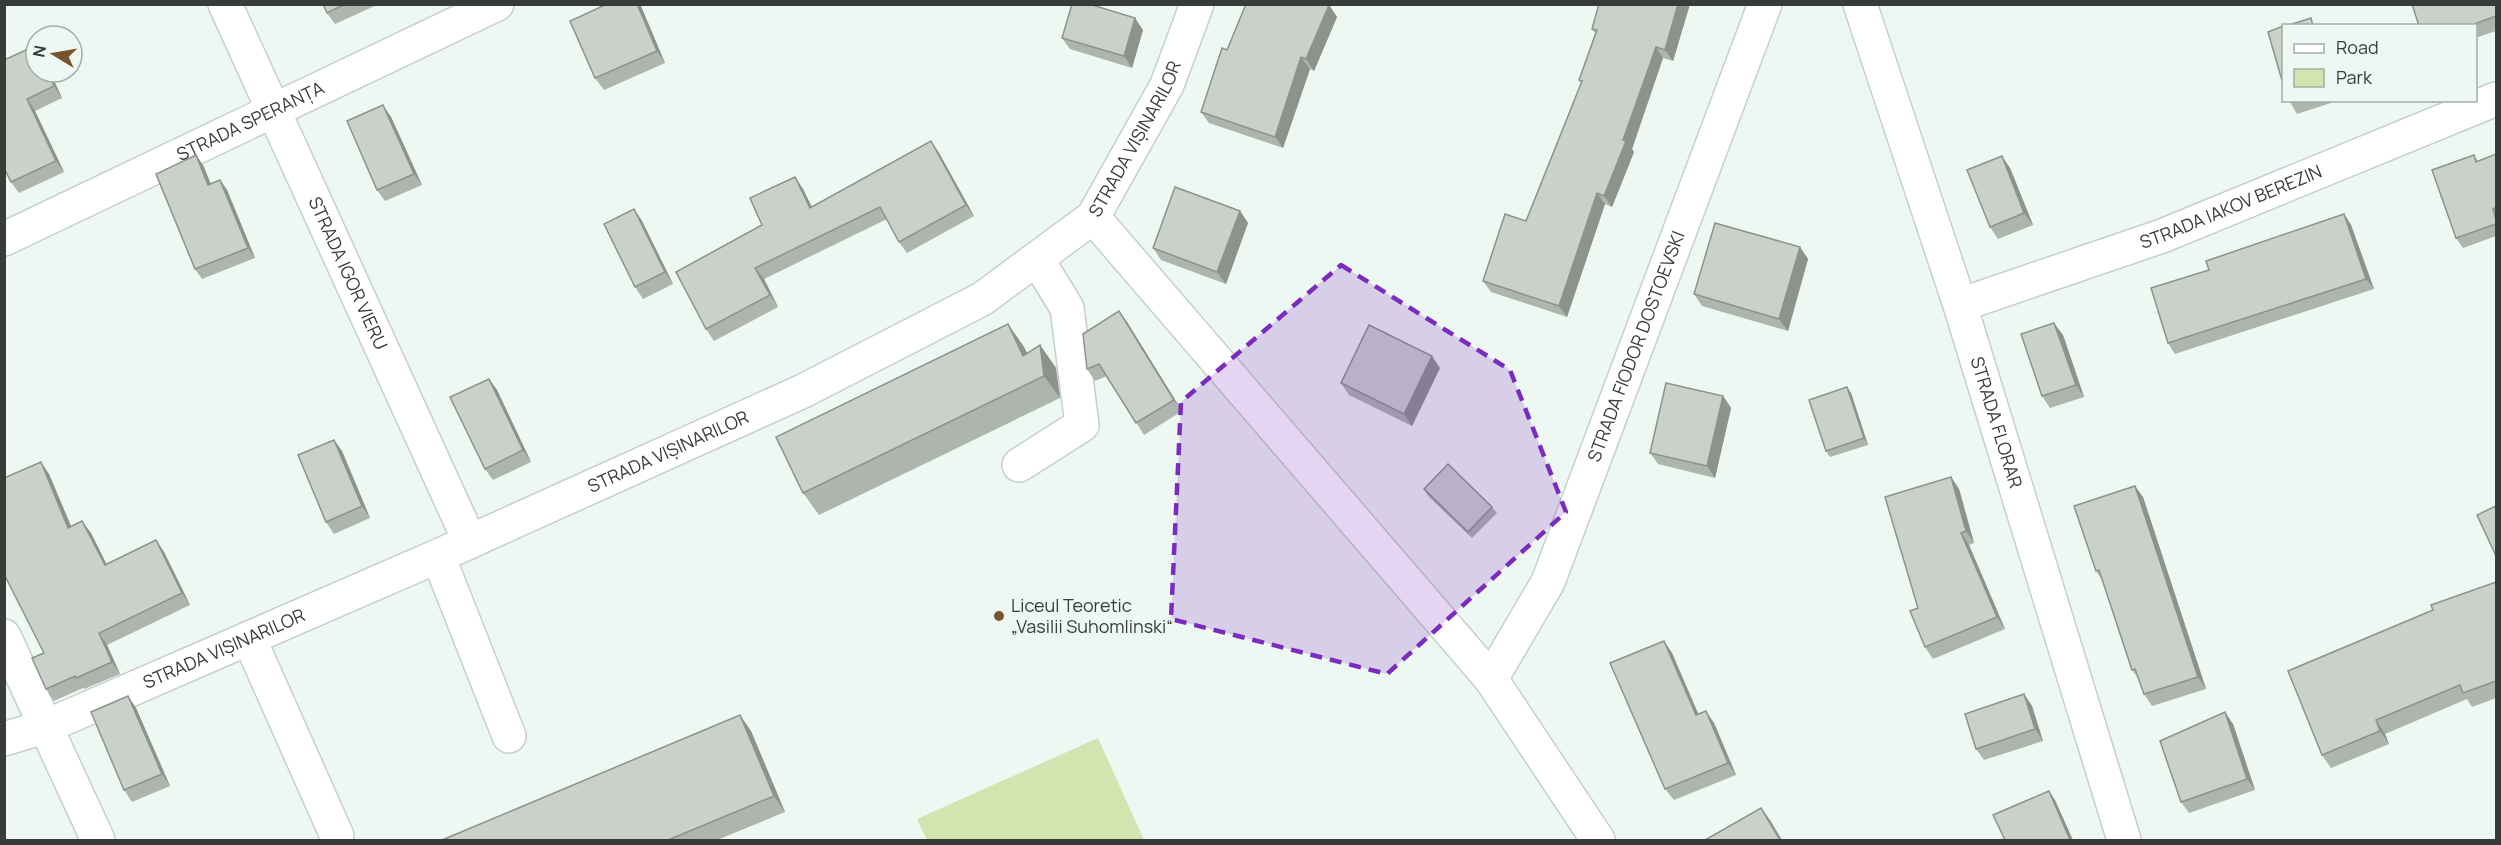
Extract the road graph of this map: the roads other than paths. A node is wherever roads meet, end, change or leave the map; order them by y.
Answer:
1 (225, 4) edge
2 (497, 4) edge
3 (1197, 4) edge
4 (1765, 4) edge
5 (1860, 4) edge
6 (2496, 99) edge
7 (272, 111) junction
8 (1094, 217) junction
9 (4, 240) edge
10 (1037, 259) junction
11 (1960, 305) junction
12 (1020, 465) dead end
13 (470, 542) junction
14 (438, 556) junction
15 (4, 636) edge
16 (249, 638) junction
17 (1491, 679) junction
18 (47, 726) junction
19 (509, 736) dead end
20 (4, 739) edge
21 (337, 836) dead end
22 (98, 840) edge
23 (1598, 840) edge
24 (2124, 840) edge

1 - 7 street, STRADA IGOR VIERU
2 - 7 street, STRADA SPERANȚA
3 - 8 street, STRADA VIȘINARILOR
4 - 17 street, STRADA FIODOR DOSTOEVSKI
5 - 11 street, STRADA FLORAR
6 - 11 street, STRADA IAKOV BEREZIN
7 - 9 street, STRADA SPERANȚA
7 - 13 street, STRADA IGOR VIERU
8 - 10 street, STRADA VIȘINARILOR
8 - 17 street
10 - 12 street
10 - 13 street, STRADA VIȘINARILOR
11 - 24 street, STRADA FLORAR
13 - 14 street, STRADA VIȘINARILOR
14 - 16 street, STRADA VIȘINARILOR
14 - 19 street
15 - 18 street
16 - 18 street, STRADA VIȘINARILOR
16 - 21 street
17 - 23 street
18 - 20 street, STRADA VIȘINARILOR
18 - 22 street

